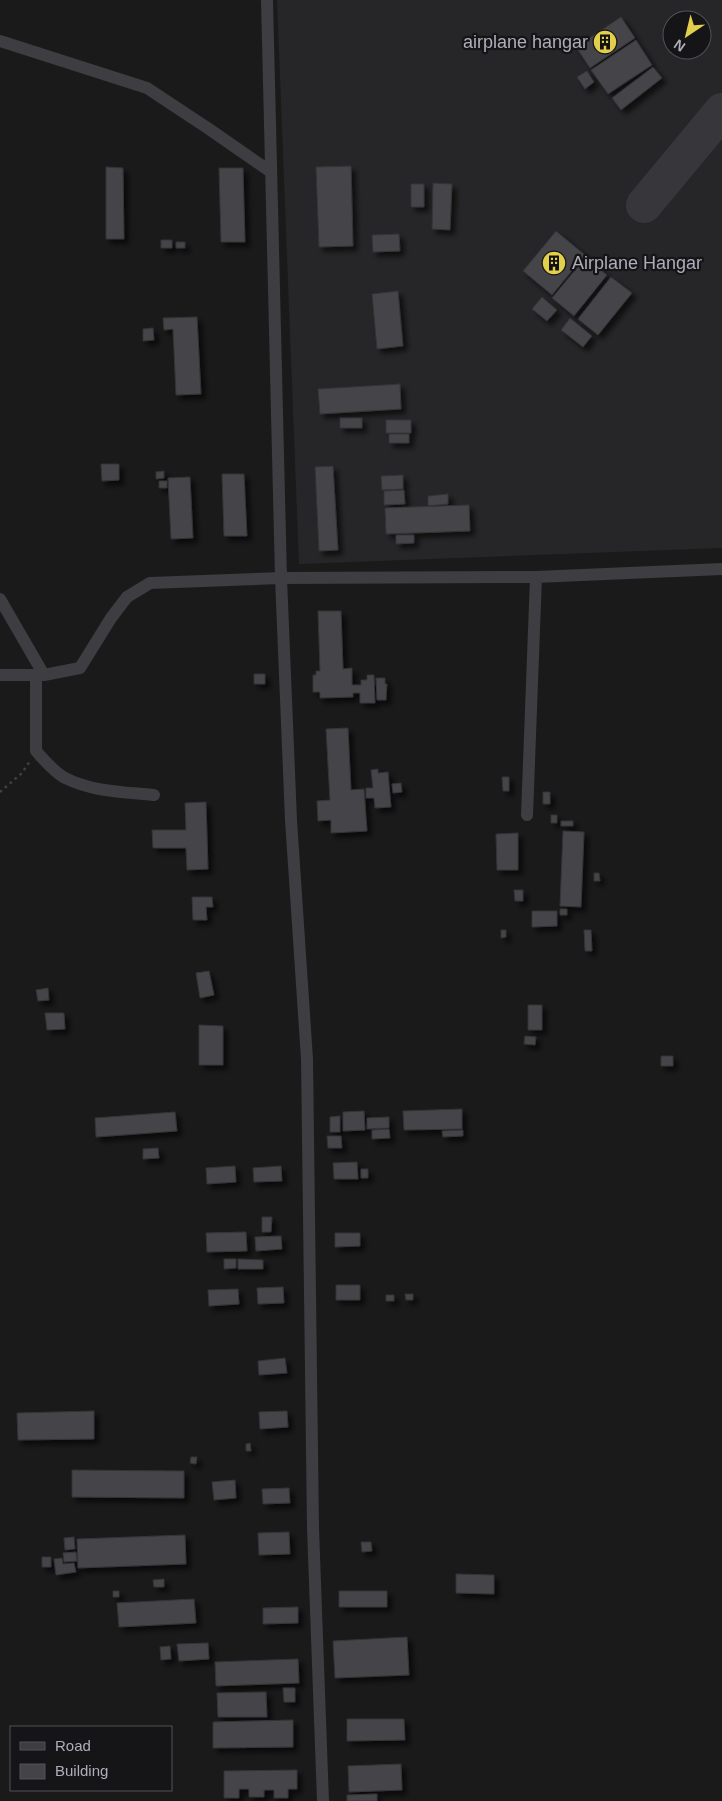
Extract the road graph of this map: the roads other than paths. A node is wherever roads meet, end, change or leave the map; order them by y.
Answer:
1 (267, 0) edge
2 (0, 41) edge
3 (271, 172) junction
4 (722, 569) edge
5 (536, 577) junction
6 (281, 578) junction
7 (0, 599) edge
8 (0, 675) edge
9 (40, 675) junction
10 (154, 795) dead end
11 (527, 815) dead end
12 (322, 1801) edge

1 - 3 street
2 - 3 street
3 - 6 street
4 - 5 street
5 - 6 street
5 - 11 street
6 - 9 street
6 - 12 street
7 - 9 street
8 - 9 street
9 - 10 street

